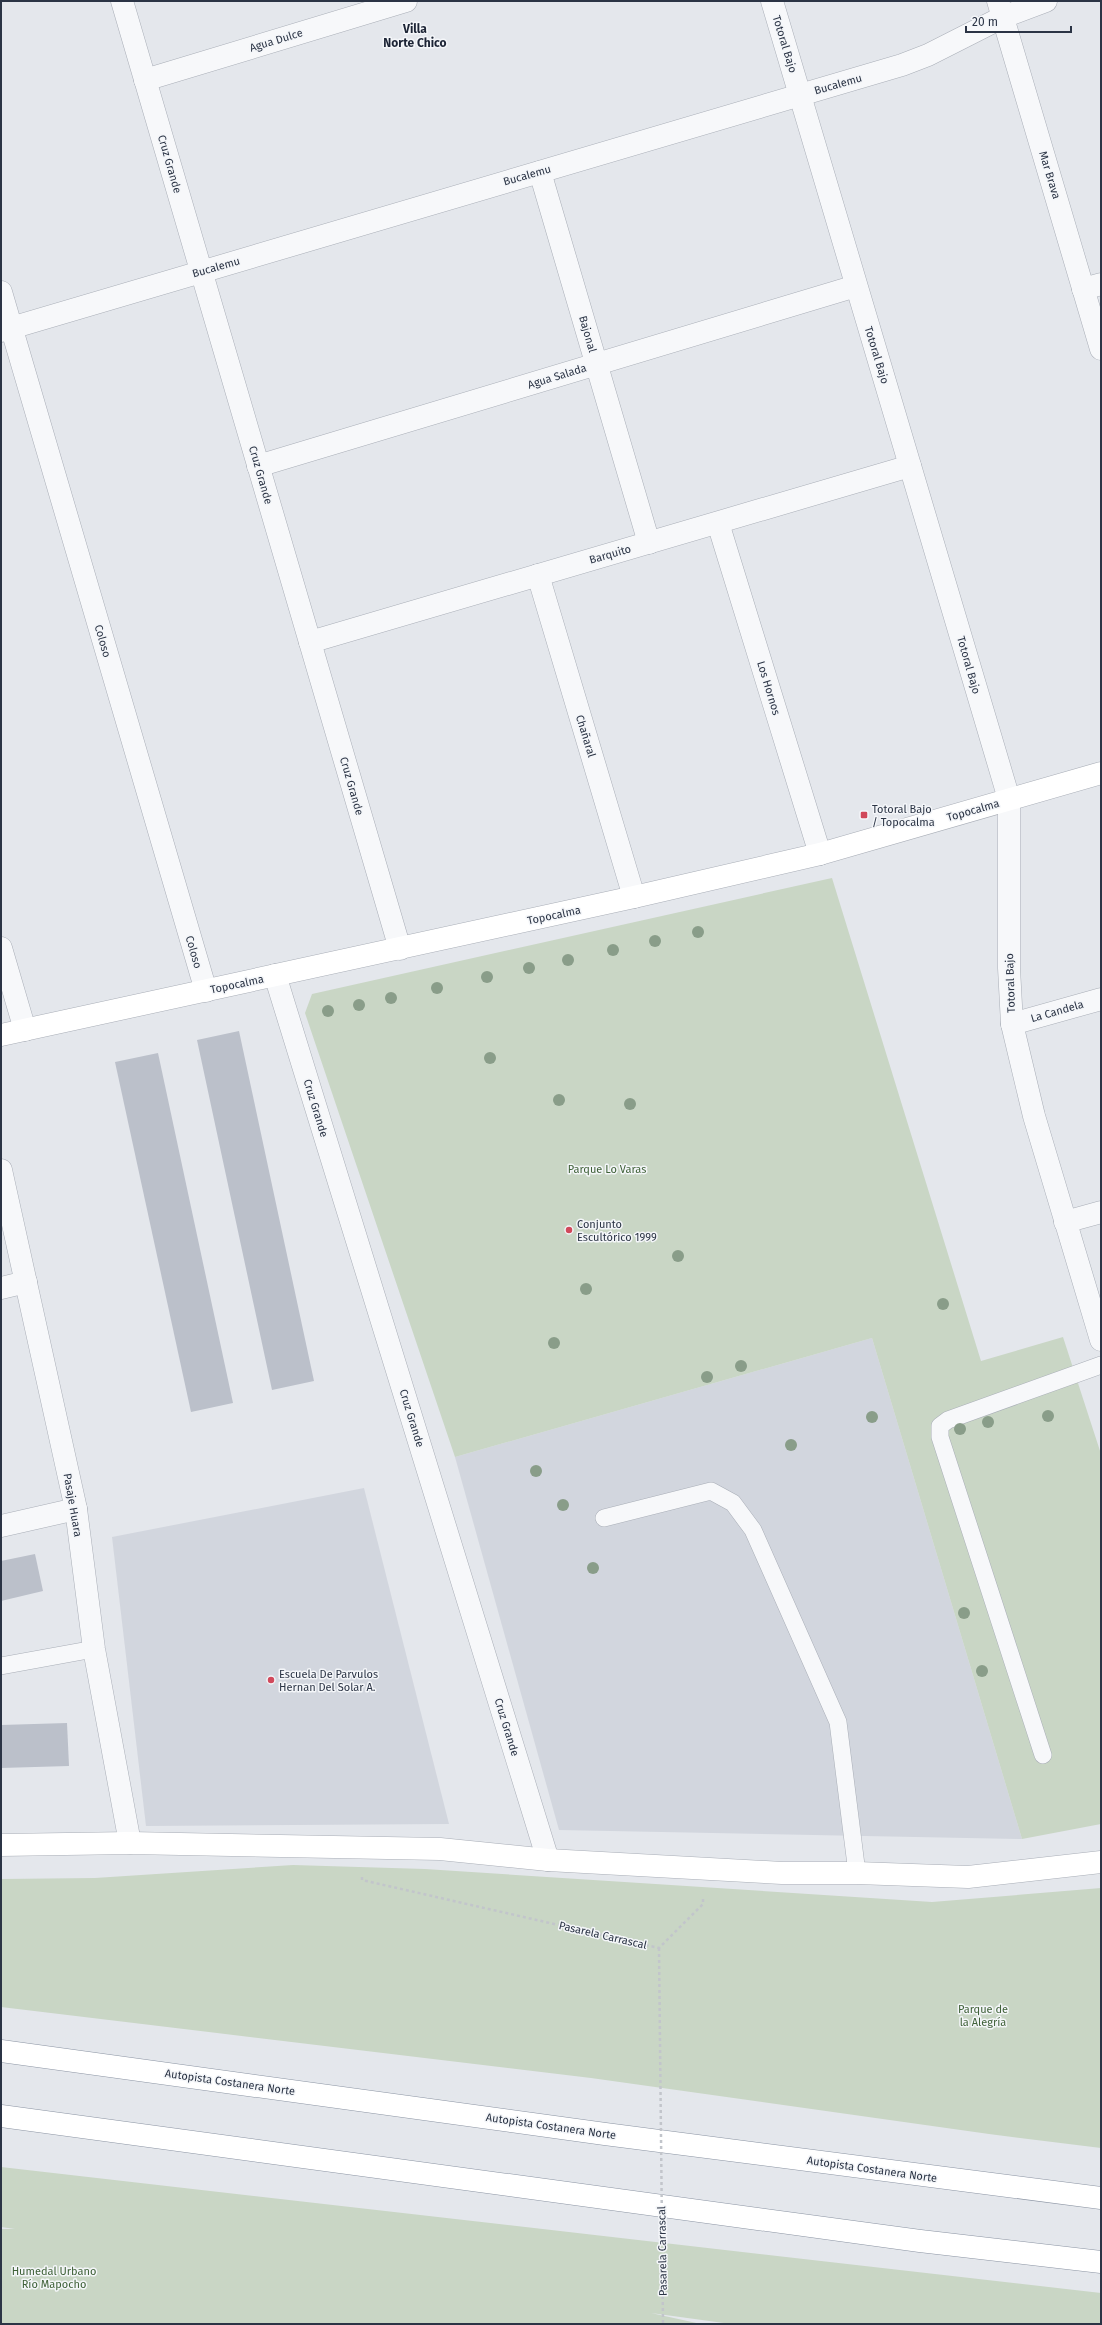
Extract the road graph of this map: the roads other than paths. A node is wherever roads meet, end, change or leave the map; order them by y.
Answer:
1 (122, 1) edge
2 (406, 1) edge
3 (772, 1) edge
4 (1046, 1) edge
5 (1000, 9) edge
6 (145, 80) junction
7 (800, 95) junction
8 (540, 172) junction
9 (201, 271) junction
10 (856, 286) junction
11 (1092, 286) edge
12 (1, 292) edge
13 (6, 329) edge
14 (1101, 348) edge
15 (596, 364) junction
16 (258, 466) junction
17 (910, 466) junction
18 (718, 523) junction
19 (649, 543) junction
20 (538, 575) junction
21 (310, 642) junction
22 (1101, 773) edge
23 (1009, 799) junction
24 (820, 854) junction
25 (634, 897) junction
26 (1, 948) edge
27 (400, 948) junction
28 (275, 975) junction
29 (206, 991) junction
30 (1101, 999) edge
31 (1012, 1024) junction
32 (25, 1030) junction
33 (1, 1035) edge
34 (1, 1170) edge
35 (1101, 1212) edge
36 (1065, 1222) junction
37 (26, 1282) junction
38 (1, 1288) edge
39 (1101, 1340) edge
40 (1101, 1366) edge
41 (76, 1509) junction
42 (604, 1518) dead end
43 (1, 1526) edge
44 (94, 1649) junction
45 (1, 1666) edge
46 (1043, 1755) dead end
47 (130, 1843) junction
48 (1, 1845) edge
49 (548, 1860) junction
50 (1101, 1862) edge
51 (857, 1873) junction
52 (1, 2051) edge
53 (1, 2116) edge
54 (1101, 2198) edge
55 (1101, 2262) edge

1 - 6 street, Cruz Grande
2 - 6 street, Agua Dulce
3 - 7 street, Totoral Bajo
4 - 5 street, Bucalemu
5 - 7 street, Bucalemu
5 - 11 street, Mar Brava
6 - 9 street, Cruz Grande
7 - 8 street, Bucalemu
7 - 10 street, Totoral Bajo
8 - 9 street, Bucalemu
8 - 15 street, Bajonal
9 - 13 street, Bucalemu
9 - 16 street, Cruz Grande
10 - 15 street, Agua Salada
10 - 17 street, Totoral Bajo
11 - 14 street, Mar Brava
12 - 13 street, Coloso
13 - 29 street, Coloso
15 - 16 street, Agua Salada
15 - 19 street, Bajonal
16 - 21 street, Cruz Grande
17 - 18 street, Barquito
17 - 23 street, Totoral Bajo
18 - 19 street, Barquito
18 - 24 street, Los Hornos
19 - 20 street, Barquito
20 - 21 street, Barquito
20 - 25 street, Chañaral
21 - 27 street, Cruz Grande
22 - 23 main road, Topocalma
23 - 24 main road, Topocalma
23 - 31 street, Totoral Bajo
24 - 25 main road, Topocalma
25 - 27 main road, Topocalma
26 - 32 street
27 - 28 main road, Topocalma
28 - 29 main road, Topocalma
28 - 49 street, Cruz Grande
29 - 32 main road, Topocalma
30 - 31 street, La Candela
31 - 36 street, Totoral Bajo
32 - 33 main road, Topocalma
34 - 37 street, Pasaje Huara
35 - 36 street
36 - 39 street, Totoral Bajo
37 - 38 street
37 - 41 street, Pasaje Huara
40 - 46 lane
41 - 43 street
41 - 44 street, Pasaje Huara
42 - 51 lane
44 - 45 lane
44 - 47 street, Pasaje Huara
47 - 48 main road
47 - 49 main road
49 - 51 main road
50 - 51 main road
52 - 54 main road, Autopista Costanera Norte
53 - 55 main road

